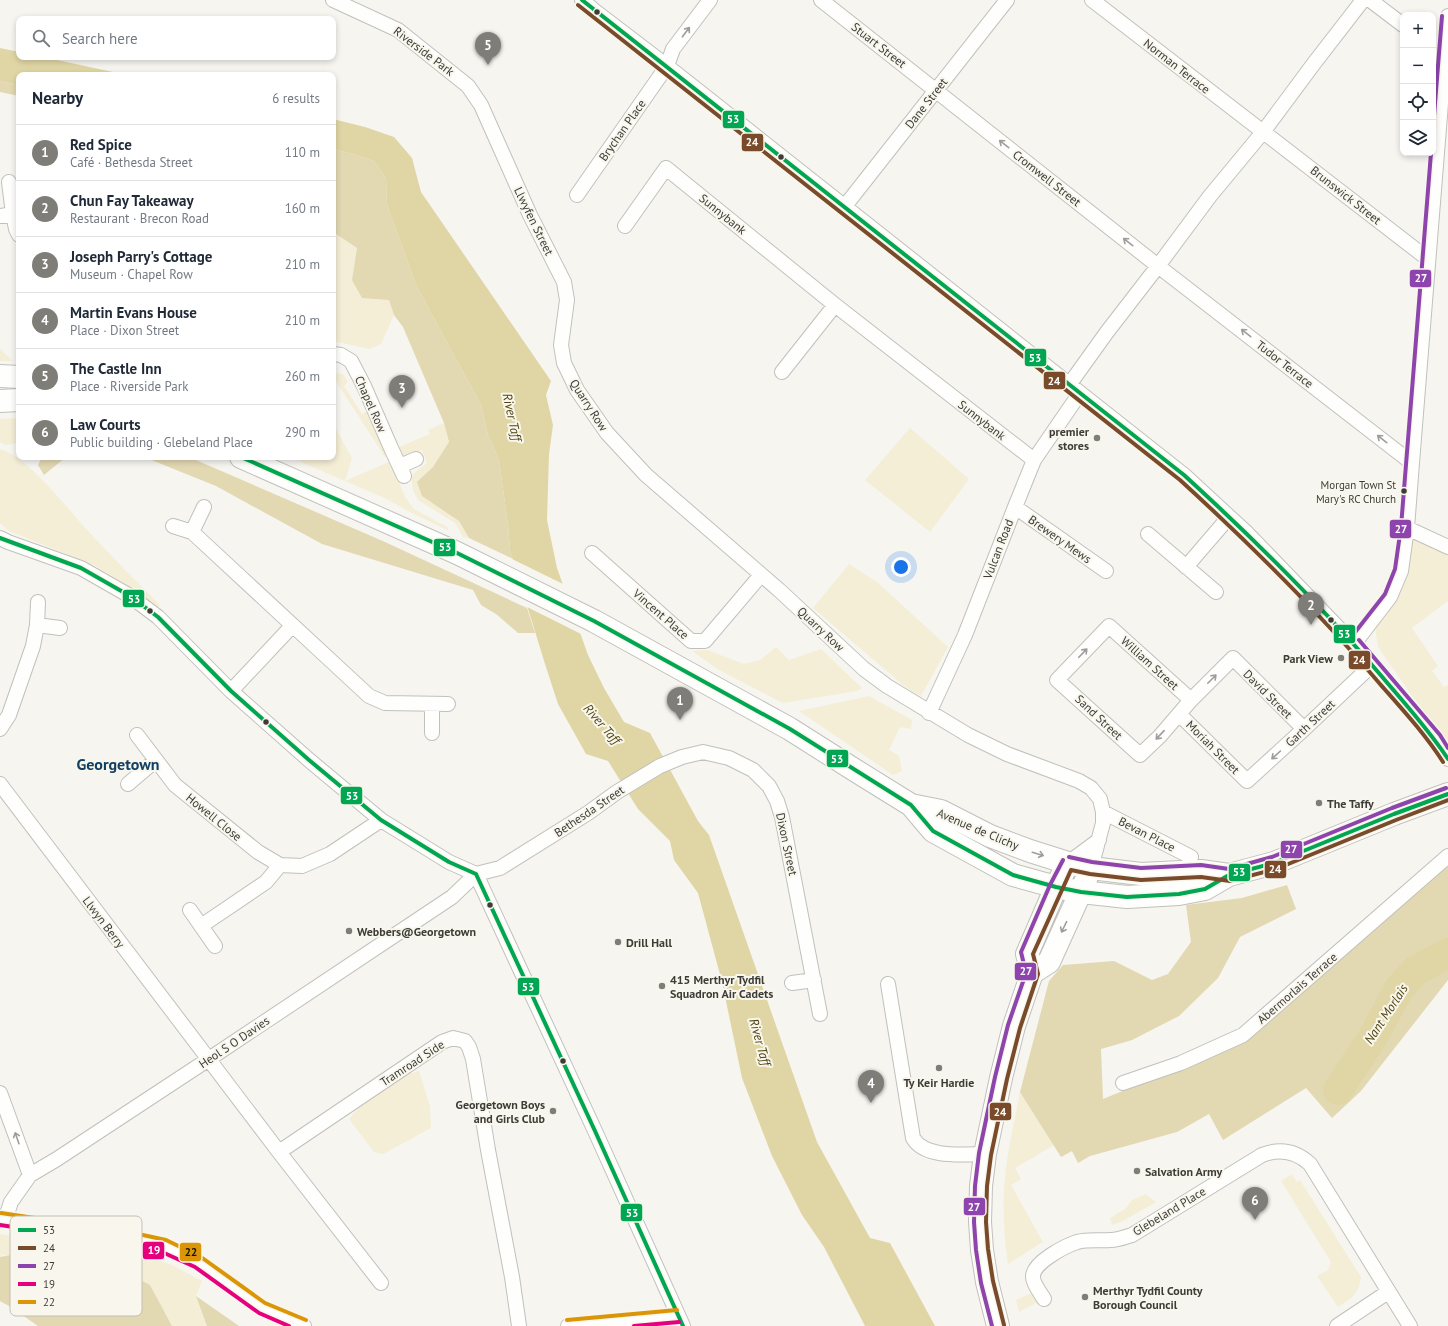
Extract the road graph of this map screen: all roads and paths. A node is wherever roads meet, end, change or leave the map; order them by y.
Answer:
1 (334, 0) edge
2 (582, 0) edge
3 (710, 0) edge
4 (821, 0) edge
5 (1008, 0) edge
6 (1092, 0) edge
7 (1363, 0) edge
8 (1370, 0) edge
9 (1448, 16) edge
10 (1400, 23) edge
11 (1438, 52) edge
12 (667, 66) junction
13 (468, 86) joint
14 (936, 90) junction
15 (1263, 132) junction
16 (9, 182) dead end
17 (577, 195) dead end
18 (845, 206) junction
19 (6, 215) edge
20 (625, 226) dead end
21 (16, 229) edge
22 (1428, 259) junction
23 (1158, 266) junction
24 (835, 305) junction
25 (336, 354) edge
26 (564, 363) joint
27 (782, 372) dead end
28 (0, 376) edge
29 (16, 377) edge
30 (1074, 389) junction
31 (16, 400) edge
32 (0, 401) edge
33 (416, 459) dead end
34 (248, 460) edge
35 (1034, 460) junction
36 (1412, 463) junction
37 (204, 507) dead end
38 (1015, 507) junction
39 (1229, 517) junction
40 (173, 526) dead end
41 (1407, 528) junction
42 (192, 532) junction
43 (1148, 534) dead end
44 (0, 538) edge
45 (1448, 547) edge
46 (592, 553) dead end
47 (1186, 567) junction
48 (1106, 571) dead end
49 (761, 575) junction
50 (1216, 592) dead end
51 (38, 602) dead end
52 (37, 625) junction
53 (292, 626) junction
54 (1109, 626) joint
55 (60, 628) dead end
56 (1354, 644) junction
57 (1372, 665) junction
58 (231, 691) junction
59 (1191, 700) junction
60 (432, 704) junction
61 (448, 704) dead end
62 (929, 713) junction
63 (1179, 714) junction
64 (0, 729) edge
65 (1304, 730) junction
66 (432, 733) dead end
67 (137, 735) dead end
68 (703, 752) joint
69 (1448, 758) edge
70 (156, 760) junction
71 (1247, 781) joint
72 (0, 784) edge
73 (128, 784) dead end
74 (1448, 794) edge
75 (911, 805) junction
76 (1103, 812) junction
77 (381, 820) junction
78 (1099, 840) junction
79 (1448, 856) edge
80 (1191, 857) dead end
81 (1068, 863) junction
82 (280, 865) junction
83 (1090, 868) junction
84 (476, 874) junction
85 (1229, 875) junction
86 (1056, 887) junction
87 (1081, 892) junction
88 (190, 910) dead end
89 (201, 926) junction
90 (215, 946) dead end
91 (1032, 973) junction
92 (814, 980) junction
93 (792, 983) dead end
94 (888, 984) dead end
95 (820, 1014) dead end
96 (209, 1059) junction
97 (1123, 1083) dead end
98 (0, 1093) edge
99 (279, 1152) junction
100 (985, 1154) junction
101 (30, 1175) junction
102 (2, 1219) edge
103 (142, 1241) edge
104 (381, 1283) dead end
105 (1388, 1292) junction
106 (1044, 1299) dead end
107 (681, 1321) edge
108 (304, 1326) edge
109 (519, 1326) edge
110 (568, 1326) edge
111 (998, 1326) edge
112 (1337, 1326) edge
113 (1410, 1326) edge

1 - 13 street, Riverside Park
2 - 12 street
12 -> 3 street, Brychan Place
4 - 14 street, Stuart Street
5 - 14 street, Dane Street
6 - 15 street, Norman Terrace
7 - 15 street, Vulcan Road
8 - 10 street
9 - 11 street
11 - 22 street
12 - 17 street, Brychan Place
12 - 18 street
13 - 26 street, Llwyfen Street
14 - 18 street, Dane Street
23 -> 14 street, Cromwell Street
15 - 22 street, Brunswick Street
15 - 23 street, Vulcan Road
16 - 19 street
18 - 30 street
19 - 21 street
20 - 24 street, Sunnybank
22 - 36 street
23 - 30 street, Vulcan Road
36 -> 23 street, Tudor Terrace
24 - 27 street
24 - 35 street, Sunnybank
25 - 33 street, Chapel Row
26 - 49 street, Quarry Row
28 - 29 main road
30 - 35 street, Vulcan Road
30 - 39 street
31 - 32 main road
34 - 75 main road, Avenue de Clichy
35 - 38 street, Vulcan Road
36 - 41 street
37 - 42 street
38 - 48 street, Brewery Mews
38 - 62 street, Vulcan Road
39 - 47 street
39 - 56 street
40 - 42 street
41 - 45 street
41 - 56 street
42 - 53 street
43 - 47 street
44 - 58 street
46 - 49 street, Vincent Place
47 - 50 street
49 - 62 street, Quarry Row
51 - 52 street
52 - 55 street
52 - 64 street
53 - 58 street
53 - 60 street
54 - 59 street, William Street
63 -> 54 street, Sand Street
56 - 57 street
57 - 65 street, Garth Street
57 - 69 street
58 - 77 street
59 - 63 street
59 -> 65 street, David Street
60 - 61 street
60 - 66 street
62 - 76 street, Quarry Row
63 - 71 street, Moriah Street
65 -> 71 street, Garth Street
67 - 70 street, Howell Close
68 - 84 street, Bethesda Street
68 - 92 street, Dixon Street
70 - 73 street
70 - 82 street, Howell Close
72 - 96 street, Llwyn Berry
74 - 85 main road
75 -> 81 main road, Avenue de Clichy
75 - 86 main road, Avenue de Clichy
76 - 78 street, Quarry Row
76 - 80 street, Bevan Place
77 - 82 street, Howell Close
77 - 84 street
78 - 81 street
78 - 83 street, Quarry Row
79 - 97 street, Abermorlais Terrace
81 - 83 main road, Avenue de Clichy
81 - 86 main road
82 - 89 street
83 - 85 main road
83 - 87 main road
84 - 96 street, Heol S O Davies
84 - 107 street
85 - 87 main road
86 - 87 main road, Avenue de Clichy
86 - 91 main road
87 -> 91 main road
88 - 89 street
89 - 90 street
91 - 100 main road
92 - 93 street
92 - 95 street, Dixon Street
94 - 100 street
96 - 99 street, Llwyn Berry
96 - 101 street, Heol S O Davies
101 -> 98 street
99 - 104 street, Llwyn Berry
99 - 109 street, Tramroad Side
100 - 111 main road
101 - 102 street, Heol S O Davies
103 - 108 street
105 - 106 street, Glebeland Place
105 - 112 street
105 - 113 street, Glebeland Place
107 - 110 street

